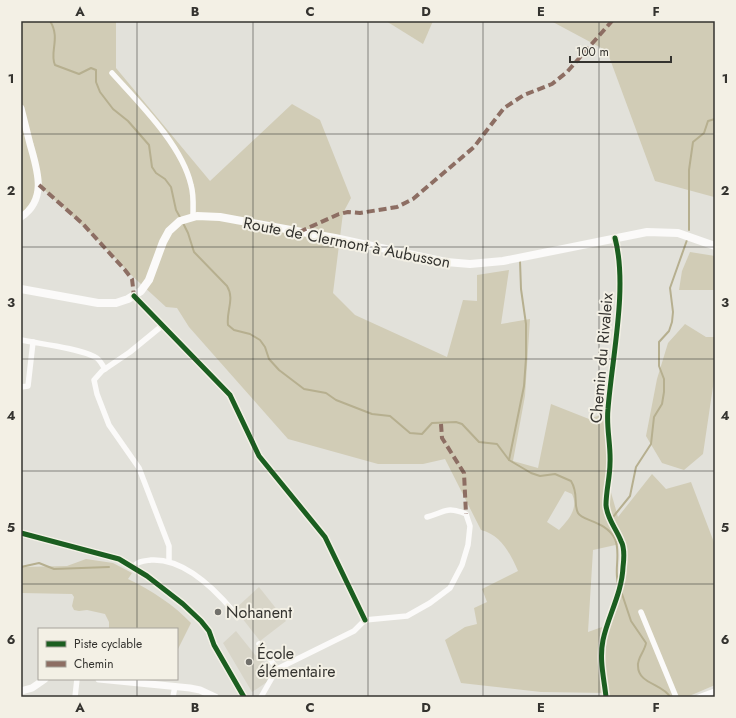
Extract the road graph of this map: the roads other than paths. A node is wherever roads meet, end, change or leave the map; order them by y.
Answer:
1 (112, 73) dead end
2 (21, 108) edge
3 (193, 216) junction
4 (21, 217) edge
5 (615, 238) junction
6 (715, 246) edge
7 (21, 289) edge
8 (134, 296) junction
9 (163, 325) junction
10 (21, 340) edge
11 (32, 342) junction
12 (105, 369) junction
13 (21, 387) edge
14 (427, 517) dead end
15 (21, 533) edge
16 (169, 560) junction
17 (134, 566) junction
18 (234, 612) dead end
19 (641, 612) dead end
20 (365, 620) junction
21 (258, 644) dead end
22 (277, 669) junction
23 (44, 680) edge
24 (77, 680) edge
25 (110, 680) edge
26 (175, 686) junction
27 (715, 690) edge
28 (21, 691) edge
29 (75, 696) edge
30 (173, 697) edge
31 (215, 697) edge
32 (244, 697) edge
33 (261, 697) edge
34 (606, 697) edge
35 (676, 697) edge
36 (700, 697) edge

1 - 3 street
2 - 4 street
3 - 5 main road, Route de Clermont à Aubusson
3 - 8 main road, Route de Clermont à Aubusson
5 - 6 main road, Route de Clermont à Aubusson
5 - 34 street, Chemin du Rivaleix
7 - 8 main road, Route de Clermont à Aubusson
8 - 9 street
9 - 12 street
9 - 20 street
10 - 11 street
11 - 12 street
11 - 13 street
12 - 16 street
14 - 20 street
15 - 17 street
16 - 17 street
16 - 18 street
17 - 32 street
19 - 35 street
20 - 22 street
21 - 22 street
22 - 33 street
23 - 28 street
24 - 29 street
25 - 26 street
26 - 30 street
26 - 31 street
27 - 36 street

